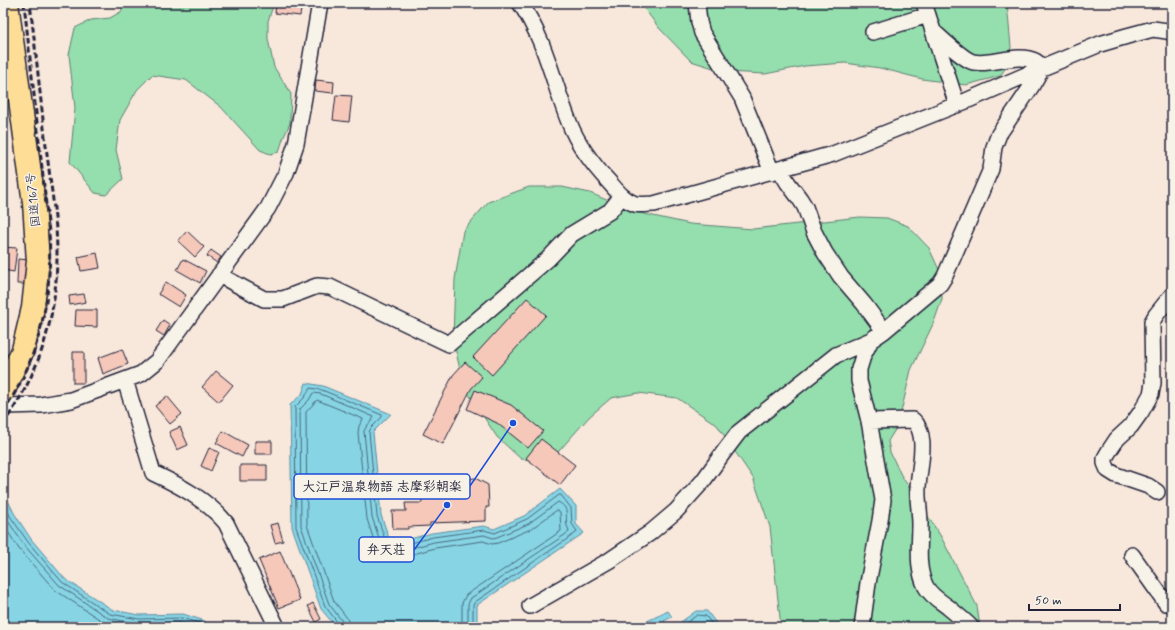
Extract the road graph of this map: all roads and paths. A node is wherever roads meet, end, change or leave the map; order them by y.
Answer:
1 (7, 3) edge
2 (320, 3) edge
3 (520, 3) edge
4 (697, 3) edge
5 (926, 9) edge
6 (873, 32) dead end
7 (934, 32) junction
8 (1172, 33) edge
9 (7, 34) edge
10 (1042, 68) junction
11 (956, 105) junction
12 (776, 171) junction
13 (622, 196) junction
14 (219, 275) junction
15 (1170, 300) edge
16 (884, 330) junction
17 (871, 340) junction
18 (125, 380) junction
19 (3, 392) edge
20 (3, 404) edge
21 (869, 421) junction
22 (1157, 492) dead end
23 (1132, 555) dead end
24 (1172, 602) edge
25 (530, 606) dead end
26 (277, 627) edge
27 (862, 627) edge
28 (971, 627) edge

1 - 9 highway, 国道167号
2 - 14 street
3 - 13 street
4 - 12 street
5 - 6 street
5 - 7 street
7 - 10 street
7 - 11 street
8 - 10 street
9 - 19 highway, 国道167号
10 - 11 street
10 - 16 street
11 - 12 street
12 - 13 street
12 - 16 street
13 - 14 street
14 - 18 street
15 - 22 street
16 - 17 street
17 - 21 street
17 - 25 street
18 - 20 street
18 - 26 street
21 - 27 street
21 - 28 street
23 - 24 street

